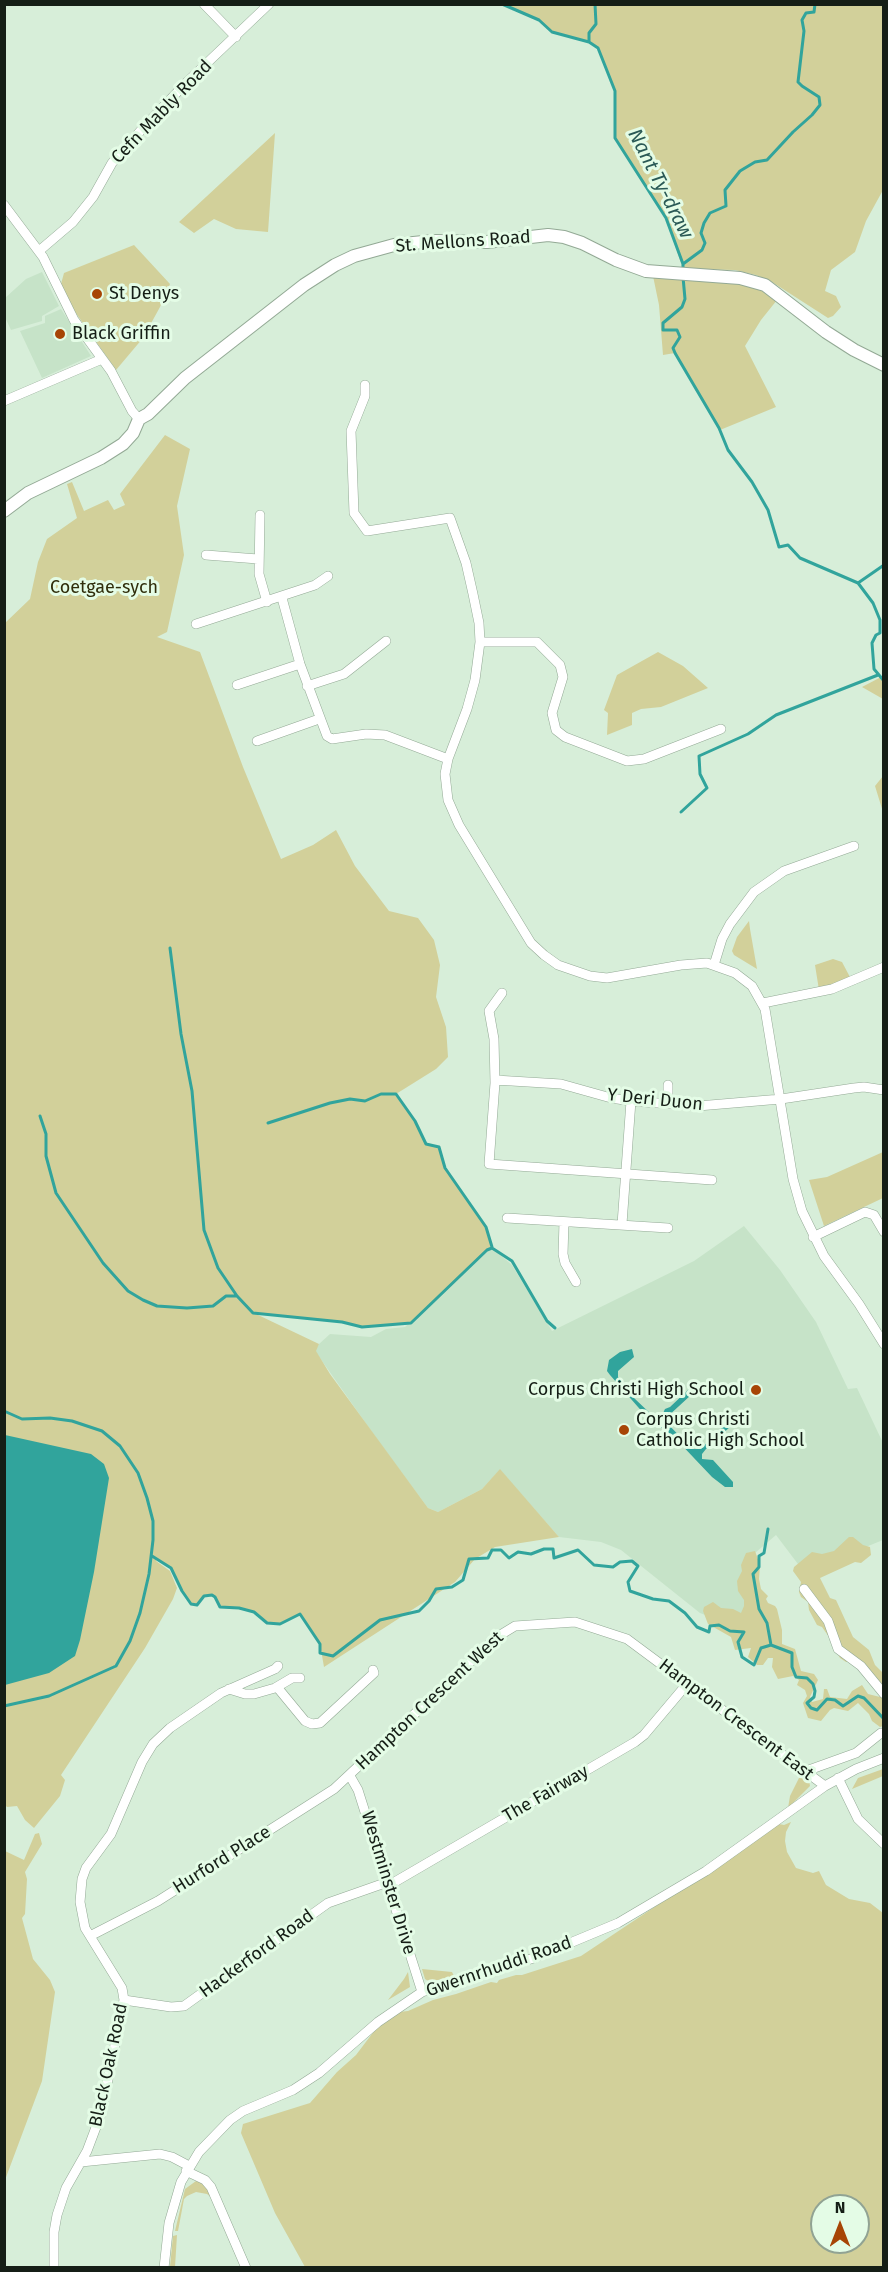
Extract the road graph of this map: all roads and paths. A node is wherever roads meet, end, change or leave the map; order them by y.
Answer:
1 (204, 4) edge
2 (269, 4) edge
3 (236, 37) junction
4 (4, 205) edge
5 (39, 251) junction
6 (102, 359) junction
7 (884, 365) edge
8 (365, 385) dead end
9 (4, 401) edge
10 (139, 419) junction
11 (4, 511) edge
12 (260, 515) dead end
13 (206, 555) dead end
14 (258, 560) junction
15 (328, 576) dead end
16 (282, 598) junction
17 (267, 602) junction
18 (196, 624) dead end
19 (386, 641) dead end
20 (480, 642) junction
21 (300, 664) junction
22 (237, 685) dead end
23 (307, 686) junction
24 (319, 719) junction
25 (721, 729) dead end
26 (256, 741) dead end
27 (448, 759) junction
28 (854, 846) dead end
29 (714, 965) junction
30 (884, 967) edge
31 (502, 993) dead end
32 (763, 1003) junction
33 (495, 1080) junction
34 (668, 1085) dead end
35 (884, 1090) edge
36 (781, 1099) junction
37 (631, 1101) junction
38 (668, 1103) junction
39 (626, 1176) junction
40 (712, 1180) dead end
41 (507, 1218) dead end
42 (564, 1222) junction
43 (622, 1224) junction
44 (668, 1228) dead end
45 (884, 1232) edge
46 (813, 1238) junction
47 (576, 1282) dead end
48 (884, 1344) edge
49 (804, 1589) dead end
50 (647, 1654) joint
51 (278, 1665) dead end
52 (373, 1670) dead end
53 (300, 1678) dead end
54 (687, 1684) junction
55 (277, 1687) junction
56 (227, 1689) junction
57 (884, 1694) edge
58 (881, 1733) dead end
59 (884, 1758) edge
60 (806, 1772) junction
61 (350, 1776) junction
62 (838, 1778) junction
63 (825, 1786) junction
64 (884, 1844) edge
65 (388, 1884) junction
66 (90, 1936) junction
67 (422, 1992) junction
68 (124, 2000) junction
69 (81, 2162) junction
70 (188, 2169) junction
71 (54, 2268) edge
72 (164, 2268) edge
73 (246, 2268) edge

1 - 3 street
2 - 3 street, Cefn Mably Road
3 - 5 street, Cefn Mably Road
4 - 5 street
5 - 6 street
6 - 9 street
6 - 10 street
7 - 10 main road, St. Mellons Road
8 - 20 street
10 - 11 main road, St. Mellons Road
12 - 14 street
13 - 14 street
14 - 17 street
15 - 16 street
16 - 17 street
16 - 21 street
17 - 18 street
19 - 23 street
20 - 25 street
20 - 27 street
21 - 22 street
21 - 23 street
23 - 24 street
24 - 26 street
24 - 27 street
27 - 29 street
28 - 29 street
29 - 32 street
30 - 32 street
31 - 33 street
32 - 36 street
33 - 37 street, Y Deri Duon
33 - 39 street
34 - 38 street
35 - 36 street, Y Deri Duon
36 - 38 street, Y Deri Duon
36 - 46 street
37 - 38 street, Y Deri Duon
37 - 39 street
39 - 40 street
39 - 43 street
41 - 42 street
42 - 43 street
42 - 47 street
43 - 44 street
45 - 46 street
46 - 48 street
49 - 57 street
50 - 54 street, Hampton Crescent East
50 - 61 street, Hampton Crescent West
51 - 56 street, Black Oak Road
52 - 55 street
53 - 55 street
54 - 60 street, Hampton Crescent East
54 - 65 street, The Fairway
55 - 56 street
56 - 66 street, Black Oak Road
58 - 60 street
59 - 62 street, Gwernrhuddi Road
60 - 63 street, Hampton Crescent East
61 - 65 street, Westminster Drive
61 - 66 street, Hurford Place
62 - 63 street, Gwernrhuddi Road
62 - 64 street
63 - 67 street, Gwernrhuddi Road
65 - 67 street, Westminster Drive
65 - 68 street, Hackerford Road
66 - 68 street, Black Oak Road
67 - 70 street, Gwernrhuddi Road
68 - 69 street, Black Oak Road
69 - 70 street
69 - 71 street, Black Oak Road
70 - 72 street
70 - 73 street

